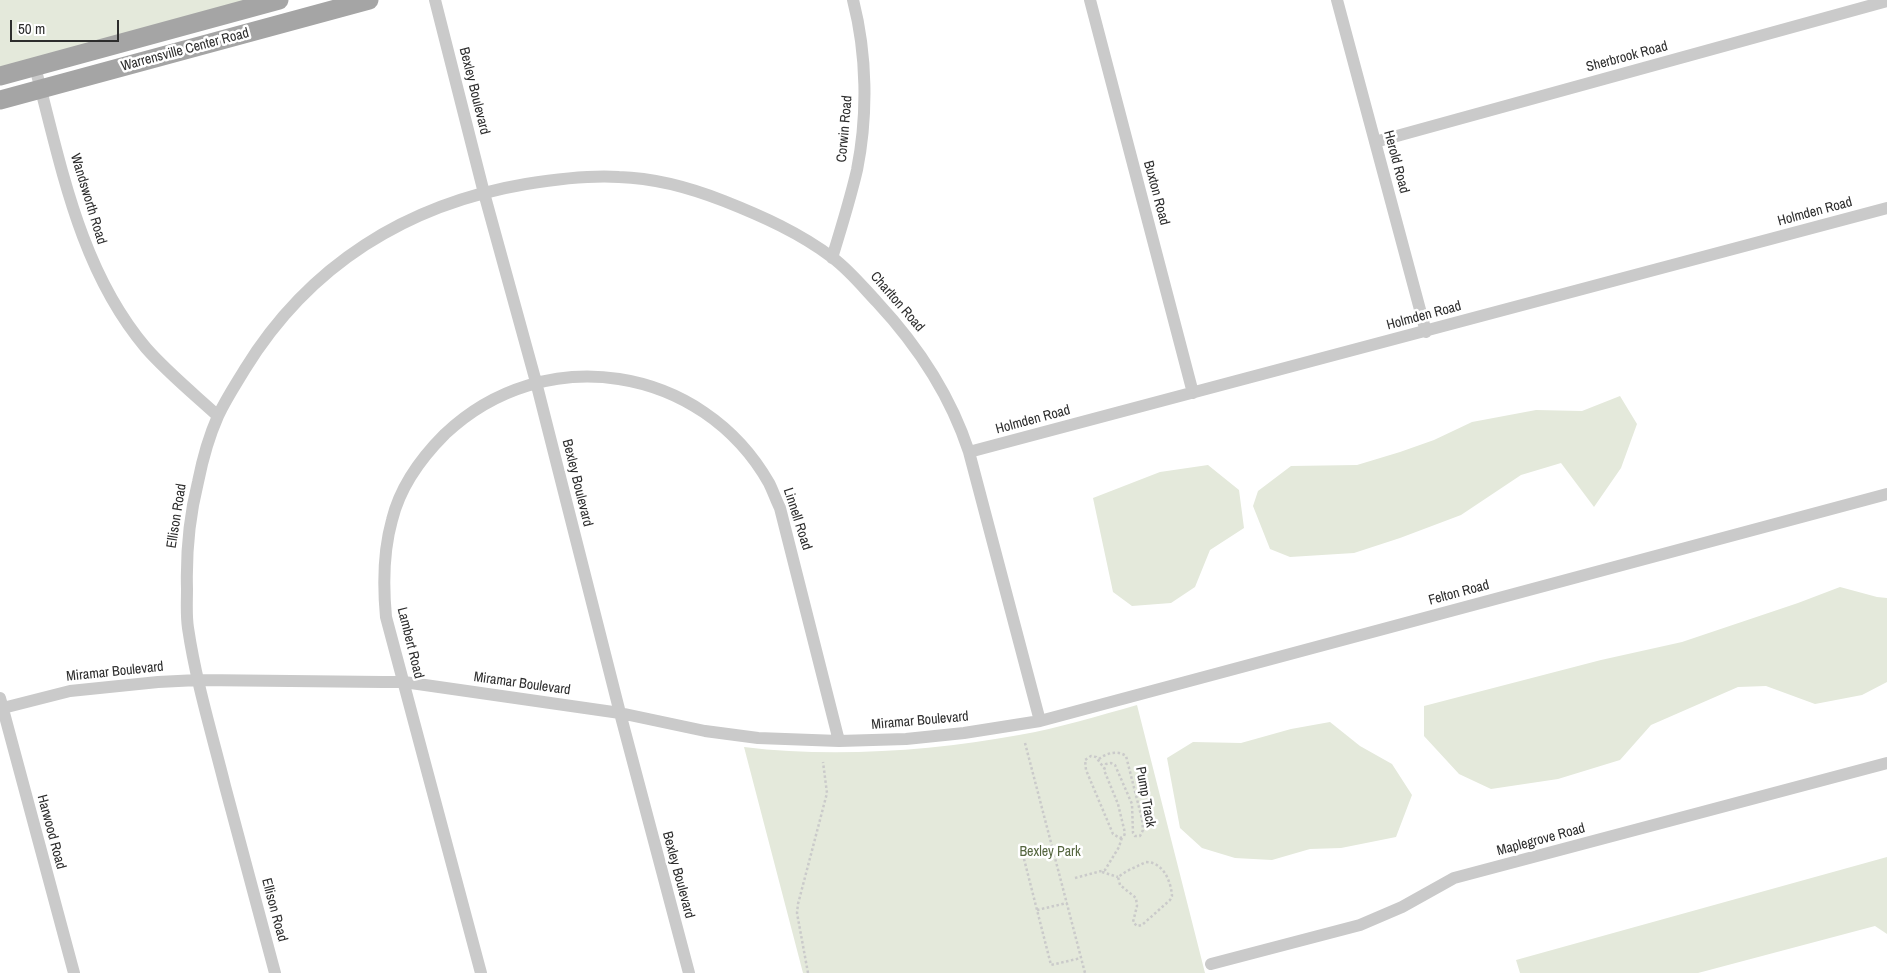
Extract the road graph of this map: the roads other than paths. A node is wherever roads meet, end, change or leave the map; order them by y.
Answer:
1 (280, 0) edge
2 (369, 0) edge
3 (435, 0) edge
4 (853, 0) edge
5 (1090, 0) edge
6 (1337, 0) edge
7 (1887, 2) edge
8 (35, 67) junction
9 (0, 76) edge
10 (41, 89) junction
11 (0, 100) edge
12 (1375, 142) junction
13 (484, 193) junction
14 (1887, 208) edge
15 (832, 258) junction
16 (1426, 332) junction
17 (536, 382) junction
18 (1193, 393) junction
19 (218, 416) junction
20 (969, 452) junction
21 (1887, 494) edge
22 (198, 680) junction
23 (404, 682) junction
24 (1, 705) edge
25 (620, 713) junction
26 (1040, 722) junction
27 (839, 741) junction
28 (1887, 762) edge
29 (1211, 964) dead end
30 (74, 973) edge
31 (274, 973) edge
32 (481, 973) edge
33 (688, 973) edge

1 - 8 main road, Warrensville Center Road
2 - 10 main road, Warrensville Center Road
3 - 13 street, Bexley Boulevard
4 - 15 street, Corwin Road
5 - 18 street, Buxton Road
6 - 12 street, Herold Road
7 - 12 street, Sherbrook Road
8 - 9 main road, Warrensville Center Road
8 - 10 street, Wandsworth Road
10 - 11 main road, Warrensville Center Road
10 - 19 street, Wandsworth Road
12 - 16 street, Herold Road
13 - 15 street, Charlton Road
13 - 17 street, Bexley Boulevard
13 - 19 street, Ellison Road
14 - 16 street, Holmden Road
15 - 20 street, Charlton Road
16 - 18 street, Holmden Road
17 - 23 street, Lambert Road
17 - 25 street, Bexley Boulevard
17 - 27 street, Linnell Road
18 - 20 street, Holmden Road
19 - 22 street, Ellison Road
20 - 26 street, Charlton Road
21 - 26 street, Felton Road
22 - 23 street, Miramar Boulevard
22 - 24 street, Miramar Boulevard
22 - 31 street, Ellison Road
23 - 25 street, Miramar Boulevard
23 - 32 street, Lambert Road
24 - 30 street, Harwood Road
25 - 27 street, Miramar Boulevard
25 - 33 street, Bexley Boulevard
26 - 27 street, Miramar Boulevard
28 - 29 street, Maplegrove Road

